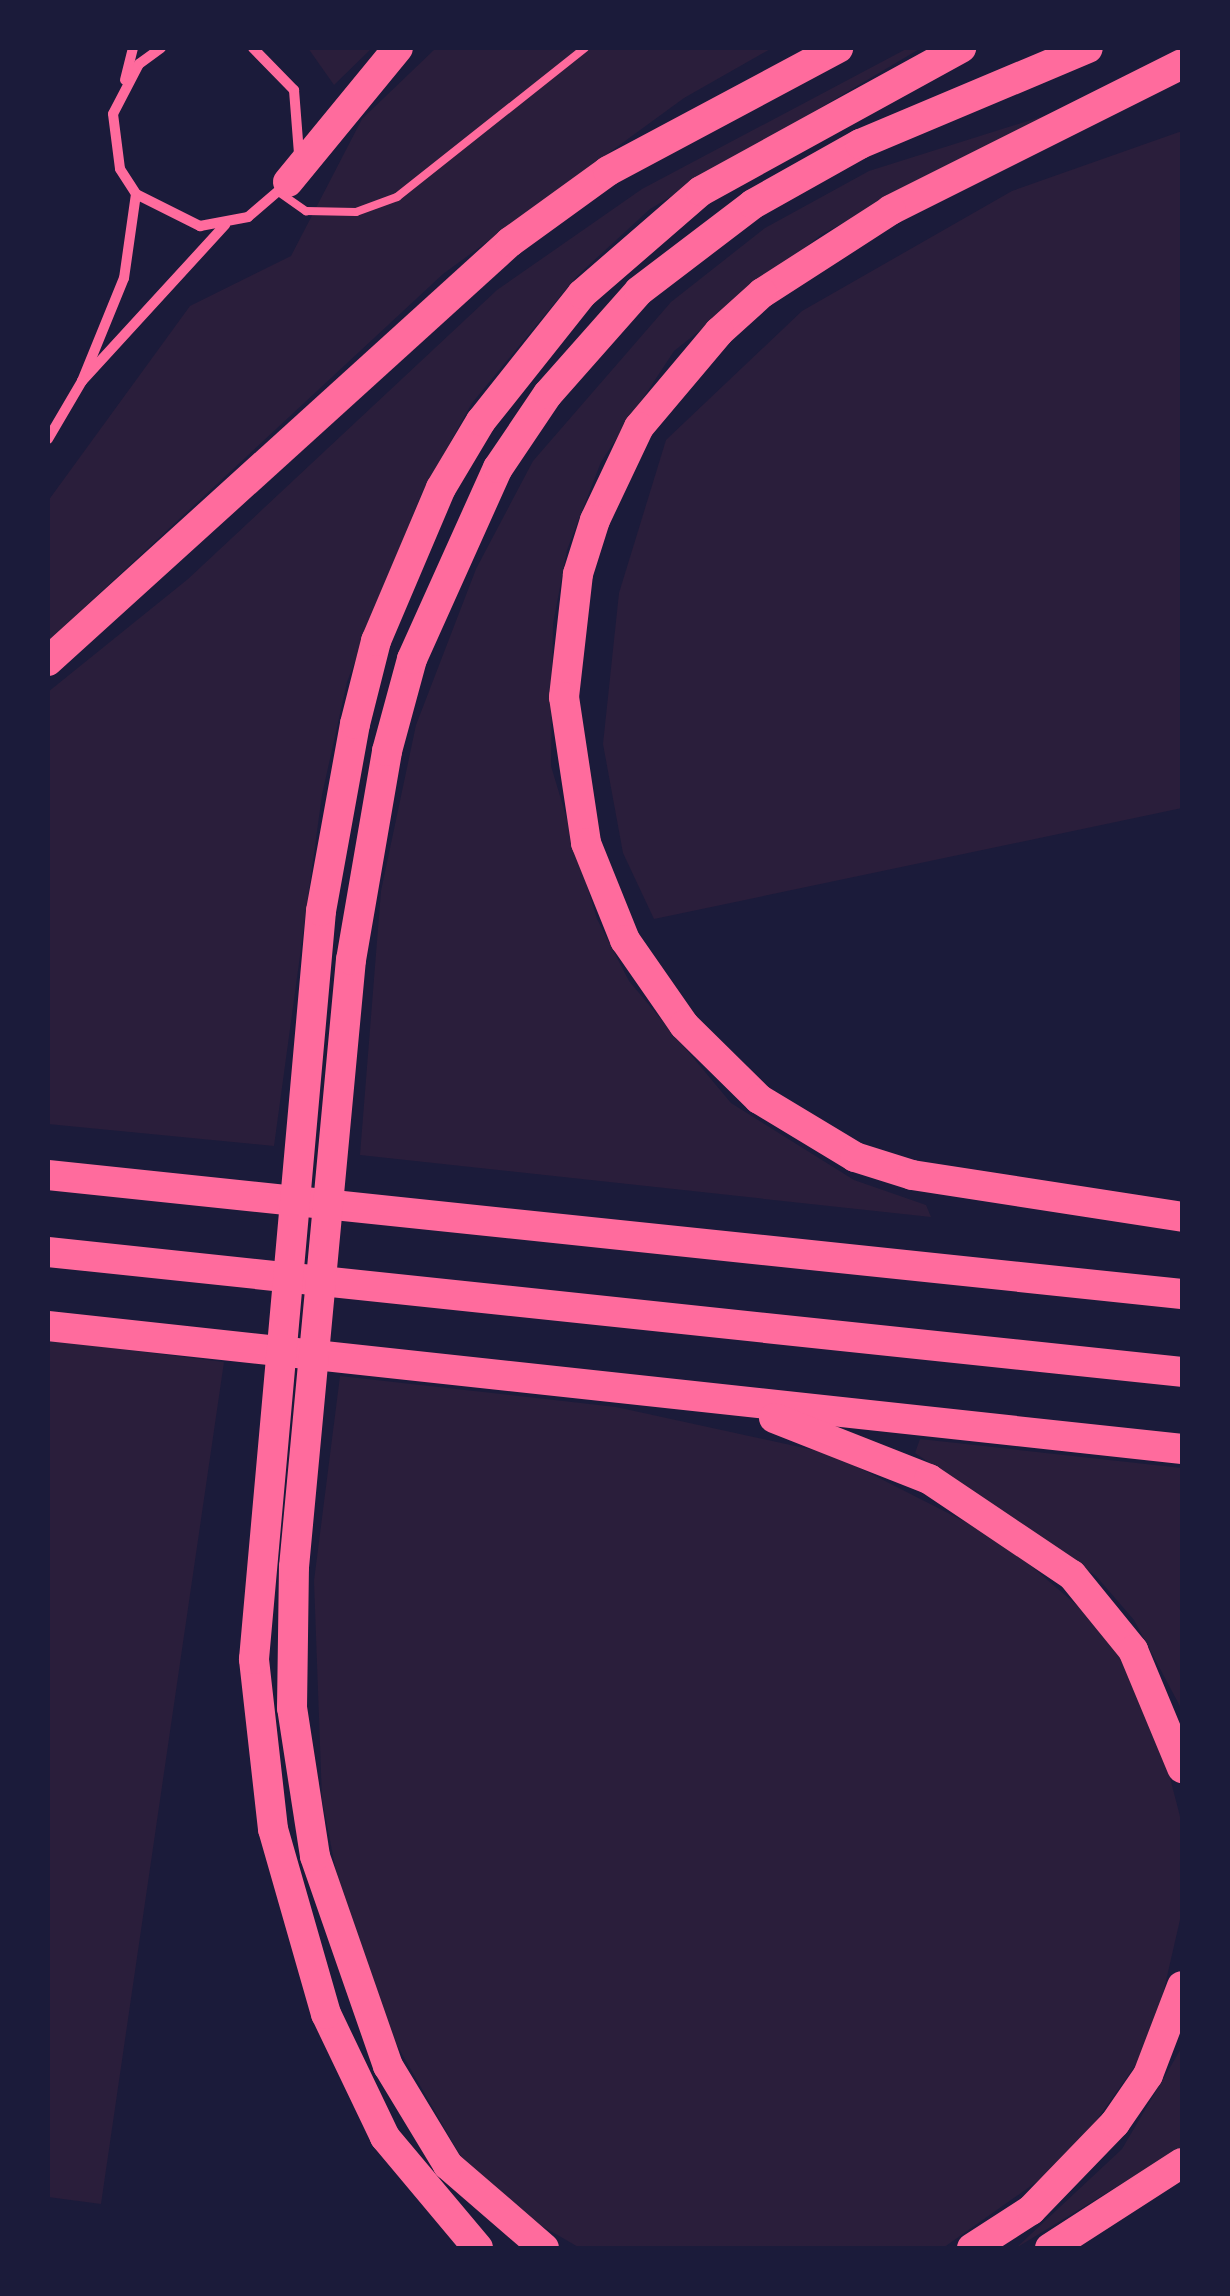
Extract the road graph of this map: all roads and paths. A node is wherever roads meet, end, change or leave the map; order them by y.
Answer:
1 (133, 48) edge
2 (161, 48) edge
3 (253, 48) edge
4 (398, 48) edge
5 (585, 48) edge
6 (838, 48) edge
7 (961, 48) edge
8 (1088, 48) edge
9 (1182, 64) edge
10 (123, 88) junction
11 (283, 187) junction
12 (136, 194) junction
13 (225, 224) junction
14 (82, 381) junction
15 (48, 438) edge
16 (48, 661) edge
17 (48, 1175) edge
18 (1182, 1217) edge
19 (48, 1252) edge
20 (1182, 1294) edge
21 (48, 1326) edge
22 (1182, 1372) edge
23 (674, 1395) junction
24 (1182, 1449) edge
25 (1182, 1768) edge
26 (1182, 1986) edge
27 (1182, 2163) edge
28 (478, 2248) edge
29 (544, 2248) edge
30 (972, 2248) edge
31 (1050, 2248) edge

1 - 10 street
2 - 10 street
3 - 11 street
4 - 11 highway
5 - 11 lane
6 - 16 highway
7 - 28 highway
8 - 29 highway
9 - 18 highway
10 - 12 street
11 - 13 street
12 - 13 street
12 - 14 street
13 - 14 street
14 - 15 street
17 - 20 highway
19 - 22 highway
21 - 23 highway
23 - 24 highway
23 - 25 highway
26 - 30 highway
27 - 31 highway

